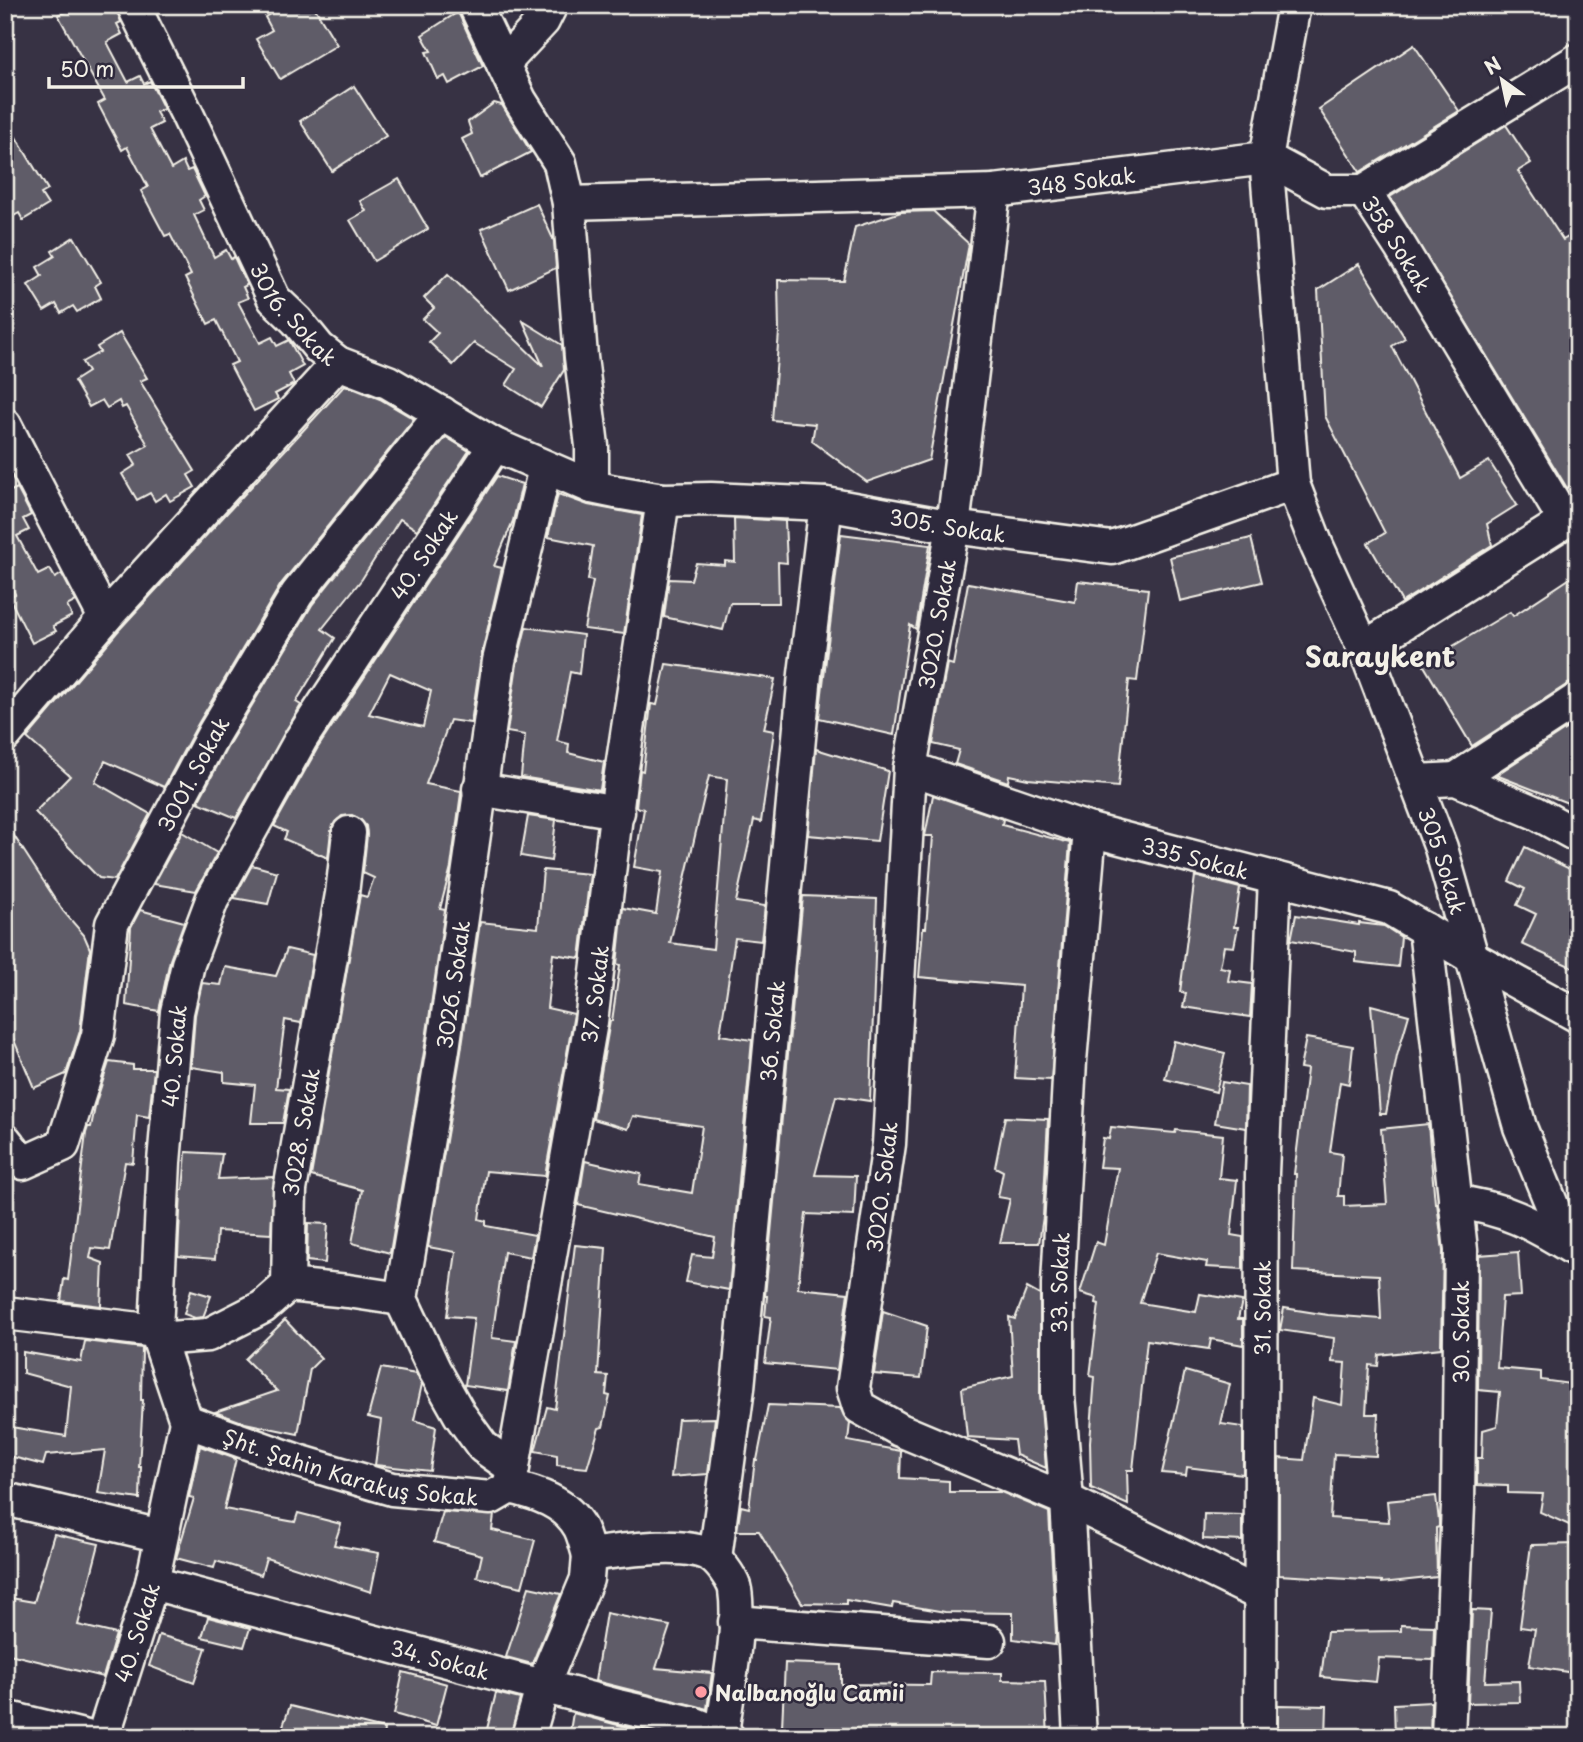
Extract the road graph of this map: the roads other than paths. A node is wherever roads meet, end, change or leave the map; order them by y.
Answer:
1 (133, 5) edge
2 (475, 5) edge
3 (551, 5) edge
4 (1294, 5) edge
5 (1578, 60) edge
6 (503, 64) junction
7 (1266, 158) junction
8 (995, 191) junction
9 (1364, 191) junction
10 (569, 203) junction
11 (338, 363) junction
12 (442, 413) junction
13 (5, 425) edge
14 (495, 445) junction
15 (545, 468) junction
16 (1293, 484) junction
17 (592, 487) junction
18 (663, 500) junction
19 (827, 504) junction
20 (1571, 517) edge
21 (953, 527) junction
22 (105, 618) junction
23 (1364, 648) junction
24 (1578, 699) edge
25 (5, 734) edge
26 (910, 768) junction
27 (1456, 779) junction
28 (1417, 780) junction
29 (479, 789) junction
30 (618, 812) junction
31 (1090, 830) junction
32 (349, 833) dead end
33 (1578, 836) edge
34 (1275, 878) junction
35 (1424, 929) junction
36 (1473, 958) junction
37 (1578, 1016) edge
38 (14, 1151) edge
39 (1455, 1202) junction
40 (1578, 1241) edge
41 (1578, 1251) edge
42 (288, 1285) junction
43 (401, 1299) junction
44 (5, 1313) edge
45 (156, 1331) junction
46 (186, 1421) junction
47 (511, 1477) junction
48 (5, 1499) edge
49 (1067, 1500) junction
50 (161, 1536) junction
51 (589, 1555) junction
52 (715, 1558) junction
53 (152, 1583) junction
54 (1259, 1594) junction
55 (735, 1622) junction
56 (989, 1641) dead end
57 (543, 1685) junction
58 (22, 1726) edge
59 (725, 1736) edge
60 (86, 1737) edge
61 (103, 1737) edge
62 (528, 1737) edge
63 (1080, 1737) edge
64 (1260, 1737) edge
65 (1448, 1737) edge

1 - 11 street, 3016. Sokak
2 - 6 street
3 - 6 street
4 - 7 street
5 - 9 street
6 - 10 street
7 - 8 street, 348 Sokak
7 - 9 street, 358 Sokak
7 - 16 street
8 - 10 street, 348 Sokak
8 - 21 street, 3020. Sokak
9 - 20 street, 358 Sokak
10 - 17 street
11 - 12 street, 3016. Sokak
11 - 22 street
12 - 14 street, 3016. Sokak
12 - 38 street, 3001. Sokak
13 - 22 street
14 - 15 street, 3016. Sokak
14 - 45 street, 40. Sokak
15 - 17 street, 3016. Sokak
15 - 29 street, 3026. Sokak
16 - 21 street, 305. Sokak
16 - 23 street, 305 Sokak
17 - 18 street, 305. Sokak
18 - 19 street, 305. Sokak
18 - 30 street, 37. Sokak
19 - 21 street, 305. Sokak
19 - 52 street, 36. Sokak
20 - 23 street
21 - 26 street, 3020. Sokak
22 - 25 street
23 - 28 street, 305 Sokak
24 - 27 street
26 - 31 street, 335 Sokak
26 - 49 street, 3020. Sokak
27 - 28 street
27 - 33 street
28 - 36 street, 305 Sokak
29 - 30 street
29 - 43 street, 3026. Sokak
30 - 47 street, 37. Sokak
31 - 34 street, 335 Sokak
31 - 49 street, 33. Sokak
32 - 42 street, 3028. Sokak
34 - 35 street, 335 Sokak
34 - 54 street, 31. Sokak
35 - 36 street, 335 Sokak
35 - 39 street, 30. Sokak
36 - 37 street, 335 Sokak
36 - 40 street, 305 Sokak
39 - 41 street
39 - 65 street, 30. Sokak
42 - 43 street
42 - 45 street
43 - 47 street
44 - 45 street
45 - 46 street, 40. Sokak
46 - 47 street, Şht. Şahin Karakuş Sokak
46 - 50 street, 40. Sokak
47 - 51 street, Şht. Şahin Karakuş Sokak
48 - 50 street
49 - 54 street, 3020. Sokak
49 - 63 street, 33. Sokak
50 - 53 street, 40. Sokak
51 - 52 street
51 - 57 street
52 - 55 street
53 - 57 street, 34. Sokak
53 - 61 street, 40. Sokak
54 - 64 street, 31. Sokak
55 - 56 street
55 - 59 street
57 - 59 street, 34. Sokak
57 - 62 street
58 - 60 street

